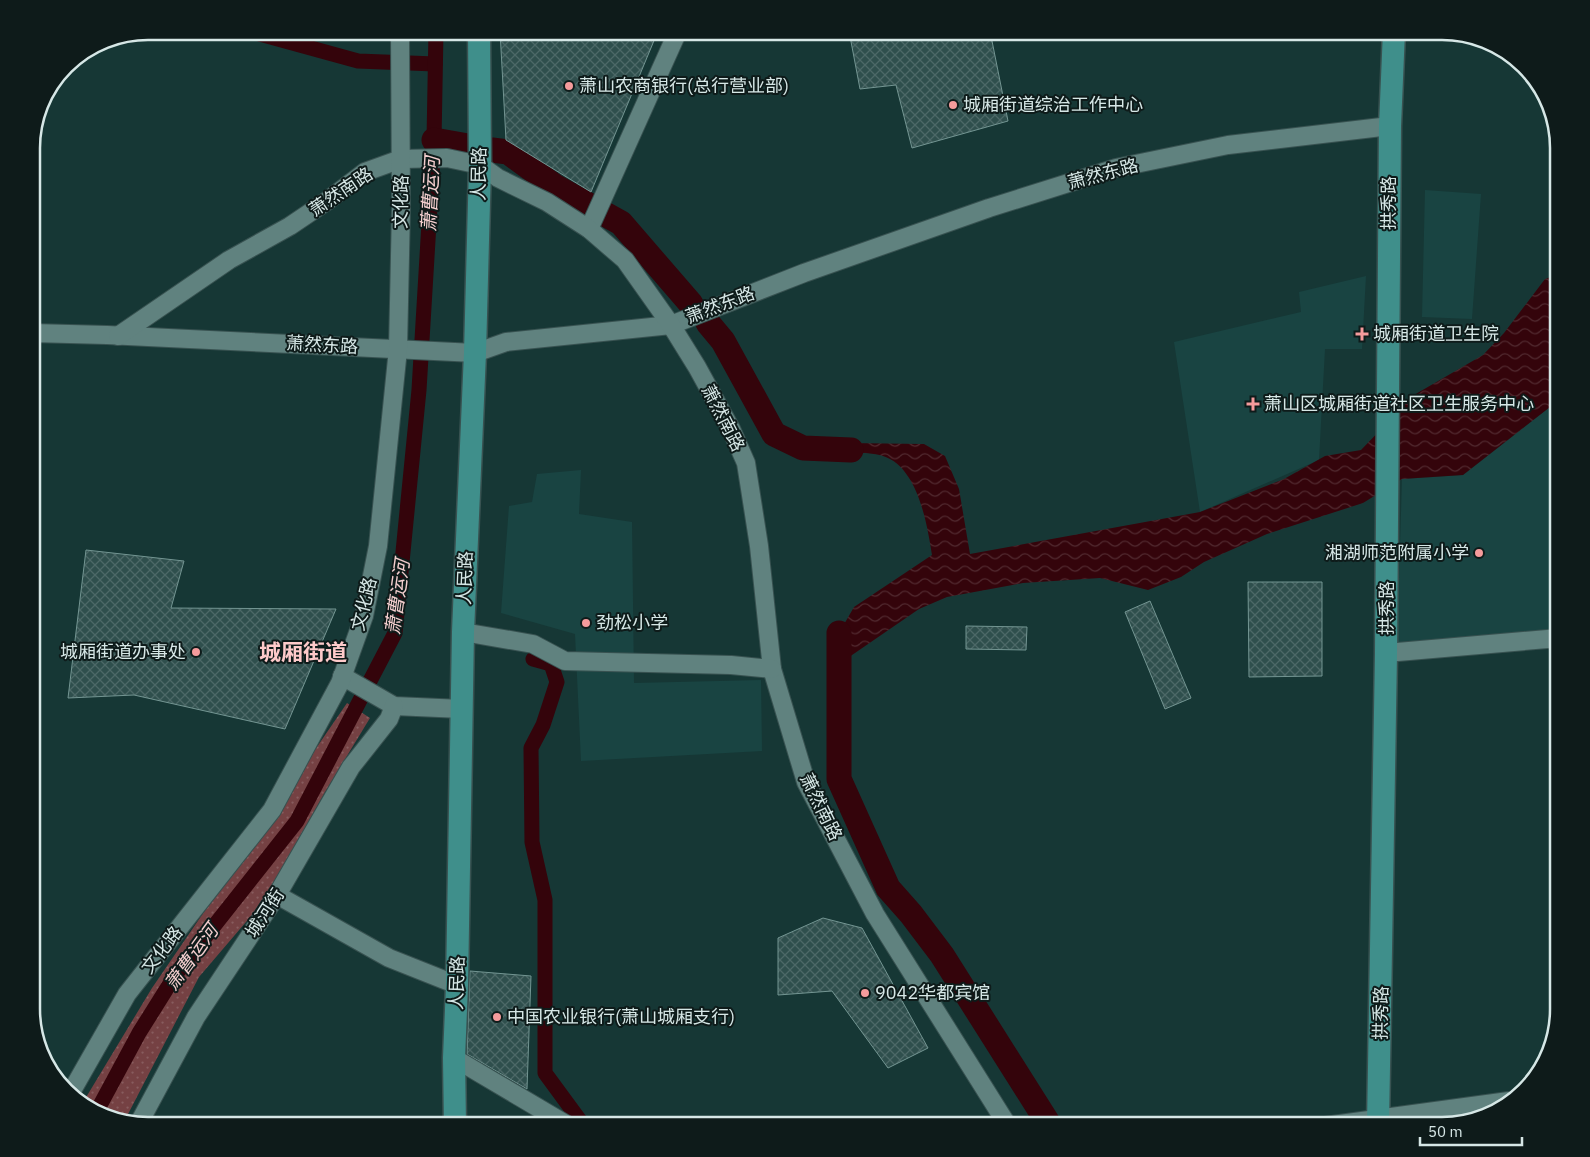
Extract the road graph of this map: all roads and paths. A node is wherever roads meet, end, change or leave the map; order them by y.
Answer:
1 (400, 40) edge
2 (480, 40) edge
3 (674, 40) edge
4 (1394, 40) edge
5 (1390, 126) junction
6 (406, 158) junction
7 (480, 165) junction
8 (589, 228) junction
9 (671, 325) junction
10 (40, 333) edge
11 (118, 336) junction
12 (402, 349) junction
13 (475, 354) junction
14 (463, 632) junction
15 (1550, 639) edge
16 (1386, 653) junction
17 (772, 669) junction
18 (342, 676) junction
19 (394, 706) junction
20 (462, 709) junction
21 (277, 895) junction
22 (457, 985) junction
23 (454, 1058) junction
24 (74, 1087) edge
25 (1495, 1103) edge
26 (142, 1117) edge
27 (455, 1117) edge
28 (554, 1117) edge
29 (1002, 1117) edge
30 (1379, 1117) edge
31 (1410, 1117) edge

1 - 6 street, 文化路
2 - 7 main road, 人民路
3 - 8 street
4 - 5 main road, 拱秀路
5 - 9 street, 萧然东路
5 - 16 main road, 拱秀路
6 - 7 street, 萧然南路
6 - 11 street, 萧然南路
6 - 12 street, 文化路
7 - 8 street, 萧然南路
7 - 13 main road, 人民路
8 - 9 street, 萧然南路
9 - 13 street, 萧然东路
9 - 17 street, 萧然南路
10 - 11 street, 萧然东路
11 - 12 street, 萧然东路
12 - 13 street, 萧然东路
12 - 18 street, 文化路
13 - 14 main road, 人民路
14 - 17 street
14 - 20 main road, 人民路
15 - 16 street
16 - 30 main road, 拱秀路
17 - 29 street, 萧然南路
18 - 19 street
18 - 24 street, 文化路
19 - 20 street
19 - 21 street, 城河街
20 - 22 main road, 人民路
21 - 22 street
21 - 26 street, 城河街
22 - 23 main road, 人民路
23 - 27 main road, 人民路
23 - 28 street
25 - 31 street

